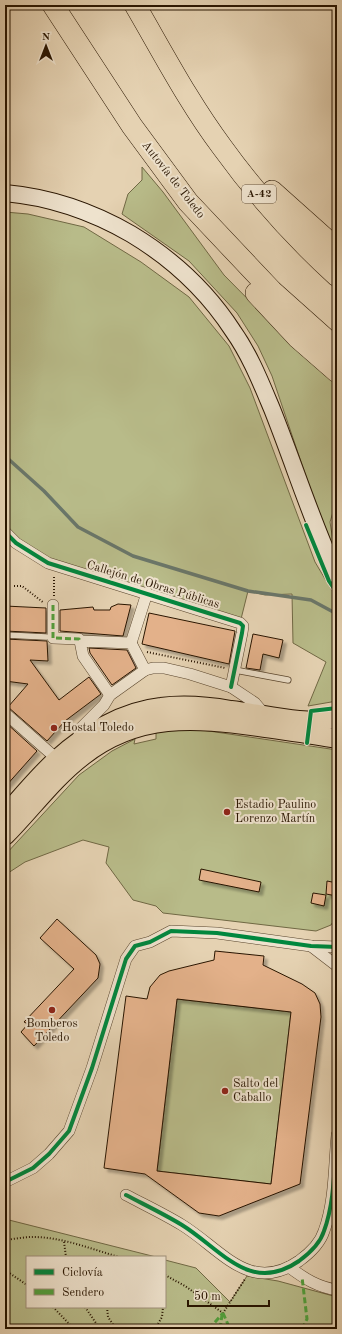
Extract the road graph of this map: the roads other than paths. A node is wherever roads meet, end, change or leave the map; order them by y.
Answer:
1 (53, 5) edge
2 (136, 5) edge
3 (192, 103) junction
4 (5, 194) edge
5 (188, 202) junction
6 (337, 249) edge
7 (337, 276) edge
8 (337, 349) edge
9 (337, 372) edge
10 (5, 532) edge
11 (337, 576) edge
12 (147, 593) junction
13 (51, 606) road end
14 (5, 635) edge
15 (46, 637) dead end
16 (80, 641) junction
17 (133, 646) junction
18 (145, 670) junction
19 (234, 670) junction
20 (288, 680) dead end
21 (231, 687) junction
22 (110, 695) junction
23 (5, 713) edge
24 (265, 715) junction
25 (337, 719) edge
26 (337, 739) edge
27 (77, 742) junction
28 (57, 759) junction
29 (5, 815) edge
30 (5, 836) edge
31 (311, 946) junction
32 (337, 947) edge
33 (337, 966) edge
34 (337, 1135) edge
35 (5, 1182) edge
36 (126, 1195) dead end
37 (289, 1267) junction
38 (337, 1290) edge

1 - 5 highway, Autovía de Toledo
2 - 3 highway, A-42
3 - 6 highway
3 - 7 highway, A-42
4 - 11 main road
5 - 8 highway, Autovía de Toledo
5 - 9 highway
10 - 12 street, Callejón de Obras Públicas
12 - 17 street
12 - 19 street, Callejón de Obras Públicas
13 - 16 street
14 - 15 lane
16 - 17 street
16 - 22 street
17 - 18 street
18 - 21 street
18 - 22 street
19 - 20 lane
19 - 21 street, Callejón de Obras Públicas
21 - 24 street
22 - 27 street
23 - 28 street
24 - 25 main road
24 - 27 main road
26 - 30 main road
27 - 28 main road
28 - 29 main road
31 - 32 street
31 - 33 street
31 - 35 street
34 - 37 street
36 - 37 street
37 - 38 street

